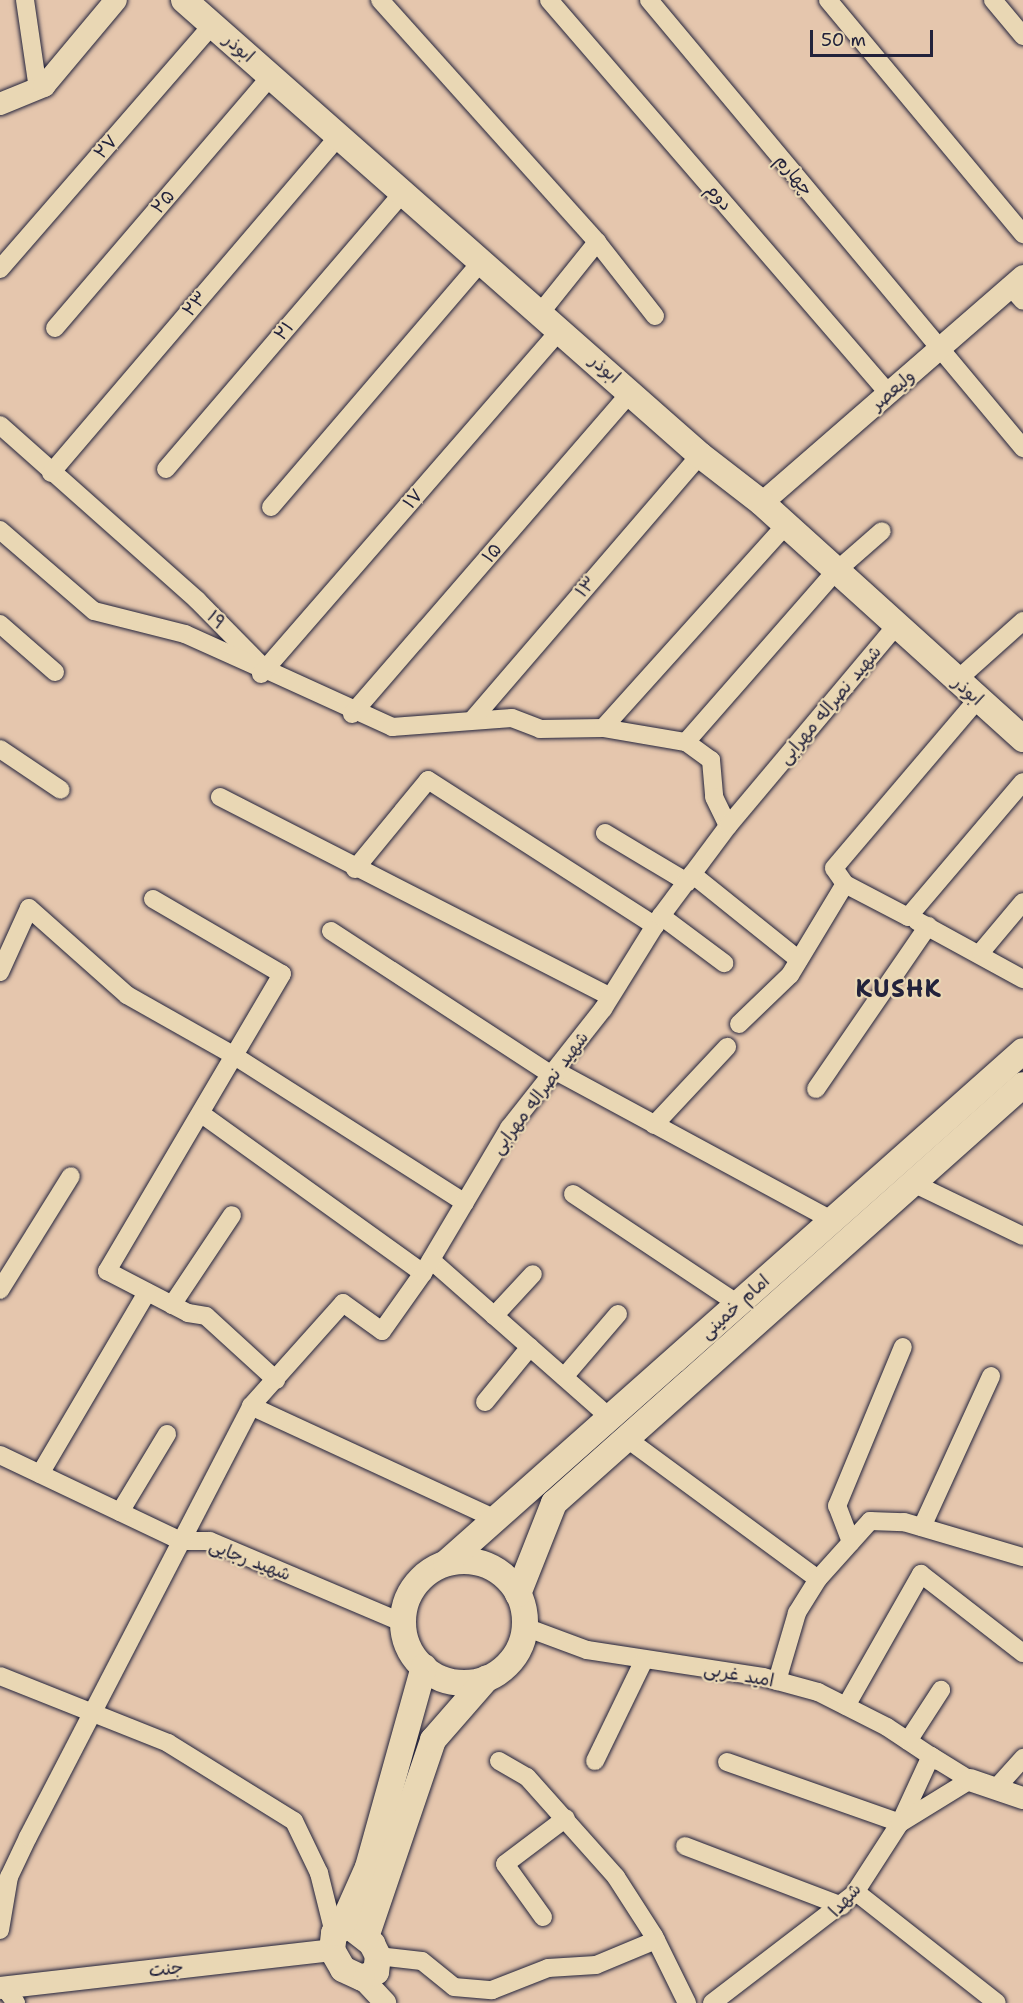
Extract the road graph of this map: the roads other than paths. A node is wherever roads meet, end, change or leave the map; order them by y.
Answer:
1 (25, 0) edge
2 (116, 0) edge
3 (184, 0) edge
4 (380, 0) edge
5 (549, 0) edge
6 (649, 0) edge
7 (828, 0) edge
8 (993, 0) edge
9 (212, 25) junction
10 (1023, 36) edge
11 (271, 76) junction
12 (38, 89) junction
13 (0, 104) edge
14 (339, 136) junction
15 (403, 192) junction
16 (1023, 234) edge
17 (597, 242) junction
18 (482, 261) junction
19 (0, 269) edge
20 (1019, 288) edge
21 (541, 312) junction
22 (655, 316) dead end
23 (55, 328) dead end
24 (560, 330) junction
25 (939, 350) junction
26 (632, 392) junction
27 (889, 394) junction
28 (0, 425) edge
29 (1023, 448) edge
30 (700, 454) junction
31 (166, 469) dead end
32 (51, 473) junction
33 (785, 482) junction
34 (762, 503) junction
35 (271, 507) dead end
36 (785, 526) junction
37 (0, 530) edge
38 (882, 531) dead end
39 (835, 572) junction
40 (1023, 621) edge
41 (0, 624) edge
42 (897, 626) junction
43 (56, 672) dead end
44 (263, 672) junction
45 (957, 680) junction
46 (978, 699) junction
47 (354, 712) junction
48 (473, 719) junction
49 (603, 728) junction
50 (1023, 739) edge
51 (687, 742) junction
52 (0, 749) edge
53 (1023, 782) edge
54 (61, 790) dead end
55 (220, 797) dead end
56 (728, 826) junction
57 (605, 833) dead end
58 (356, 869) junction
59 (690, 878) junction
60 (845, 884) junction
61 (153, 898) dead end
62 (1023, 902) edge
63 (908, 917) junction
64 (658, 921) junction
65 (928, 926) junction
66 (332, 931) dead end
67 (981, 952) junction
68 (799, 960) junction
69 (724, 963) dead end
70 (0, 972) edge
71 (1023, 980) edge
72 (610, 997) junction
73 (739, 1024) dead end
74 (727, 1047) dead end
75 (1023, 1051) edge
76 (233, 1055) junction
77 (554, 1073) junction
78 (1023, 1085) edge
79 (816, 1089) dead end
80 (203, 1115) junction
81 (654, 1125) junction
82 (71, 1176) dead end
83 (913, 1183) junction
84 (573, 1194) dead end
85 (465, 1203) junction
86 (232, 1215) dead end
87 (832, 1220) junction
88 (1023, 1236) edge
89 (427, 1267) junction
90 (533, 1274) dead end
91 (0, 1290) edge
92 (147, 1292) junction
93 (738, 1304) junction
94 (172, 1305) junction
95 (618, 1314) dead end
96 (494, 1316) junction
97 (530, 1347) junction
98 (903, 1347) dead end
99 (991, 1376) dead end
100 (564, 1377) junction
101 (276, 1380) junction
102 (485, 1402) dead end
103 (251, 1406) junction
104 (610, 1418) junction
105 (167, 1434) dead end
106 (626, 1438) junction
107 (0, 1455) edge
108 (40, 1474) junction
109 (120, 1512) junction
110 (496, 1519) junction
111 (922, 1527) junction
112 (181, 1541) junction
113 (851, 1542) junction
114 (1023, 1557) edge
115 (446, 1563) junction
116 (818, 1579) junction
117 (518, 1594) junction
118 (403, 1623) junction
119 (525, 1627) junction
120 (1023, 1653) edge
121 (643, 1662) junction
122 (424, 1667) junction
123 (0, 1676) edge
124 (487, 1678) junction
125 (777, 1681) junction
126 (940, 1690) dead end
127 (846, 1706) junction
128 (93, 1714) junction
129 (908, 1741) junction
130 (1023, 1758) edge
131 (935, 1759) junction
132 (499, 1761) dead end
133 (595, 1761) dead end
134 (727, 1762) dead end
135 (970, 1780) junction
136 (998, 1786) junction
137 (1023, 1798) edge
138 (566, 1818) junction
139 (900, 1823) junction
140 (685, 1846) dead end
141 (856, 1892) junction
142 (842, 1906) junction
143 (543, 1917) dead end
144 (0, 1930) edge
145 (335, 1937) junction
146 (656, 1940) junction
147 (372, 1946) junction
148 (362, 1978) junction
149 (7, 1993) edge
150 (724, 2000) edge
151 (988, 2000) edge
152 (385, 2003) edge
153 (687, 2003) edge

1 - 12 street
2 - 12 street
3 - 9 main road, ابوذر
4 - 17 street
5 - 27 street, دوم
6 - 25 street, چهارم
7 - 16 street
8 - 10 street
9 - 11 main road, ابوذر
9 - 19 street, ۲۷
11 - 14 main road, ابوذر
11 - 23 street, ۲۵
12 - 13 street
14 - 15 main road, ابوذر
14 - 32 street, ۲۳
15 - 18 main road, ابوذر
15 - 31 street, ۲۱
17 - 21 street
17 - 22 street
18 - 21 main road, ابوذر
18 - 35 street
20 - 25 street, ولیعصر
21 - 24 main road, ابوذر
24 - 26 main road, ابوذر
24 - 44 street, ۱۷
25 - 27 street, ولیعصر
25 - 29 street, چهارم
26 - 30 main road, ابوذر
26 - 47 street, ۱۵
27 - 33 street, ولیعصر
28 - 32 street, ۱۹
30 - 34 main road, ابوذر
30 - 48 street, ۱۳
32 - 44 street, ۱۹
33 - 34 street, ولیعصر
33 - 36 street
34 - 36 main road, ابوذر
36 - 39 main road, ابوذر
36 - 49 street
37 - 44 street
38 - 39 street
39 - 42 main road, ابوذر
39 - 51 street
40 - 45 street
41 - 43 street
42 - 45 main road, ابوذر
42 - 56 street, شهید نصراله مهرابی
44 - 47 street, ۱۹
45 - 46 main road, ابوذر
46 - 50 main road, ابوذر
46 - 60 street
47 - 48 street, ۱۹
48 - 49 street, ۱۹
49 - 51 street, ۱۹
51 - 56 street
52 - 54 street
53 - 63 street
55 - 58 street
56 - 59 street, شهید نصراله مهرابی
57 - 59 street
58 - 64 street
58 - 72 street
59 - 64 street, شهید نصراله مهرابی
59 - 68 street
60 - 63 street
60 - 68 street
61 - 76 street
62 - 67 street
63 - 65 street
64 - 69 street
64 - 72 street, شهید نصراله مهرابی
65 - 67 street
65 - 79 street
66 - 77 street
67 - 71 street
68 - 73 street
70 - 76 street
72 - 77 street, شهید نصراله مهرابی
74 - 81 street
75 - 87 main road, امام خمینی
76 - 80 street
76 - 85 street
77 - 81 street
77 - 85 street, شهید نصراله مهرابی
78 - 83 main road, امام خمینی
80 - 89 street
80 - 92 street
81 - 87 street
82 - 91 street
83 - 88 street
83 - 106 main road, امام خمینی
84 - 93 street
85 - 89 street, شهید نصراله مهرابی
86 - 94 street
87 - 93 main road, امام خمینی
89 - 96 street
89 - 101 street, شهید نصراله مهرابی
90 - 96 street
92 - 94 street
92 - 108 street
93 - 104 main road, امام خمینی
94 - 101 street
95 - 100 street
96 - 97 street
97 - 100 street
97 - 102 street
98 - 113 street
99 - 111 street
100 - 104 street
101 - 103 street, شهید نصراله مهرابی
103 - 110 street
103 - 112 street, شهید نصراله مهرابی
104 - 110 main road, امام خمینی
105 - 109 street
106 - 116 street
106 - 117 main road, امام خمینی
107 - 108 street, شهید رجایی
108 - 109 street, شهید رجایی
109 - 112 street, شهید رجایی
110 - 115 main road, امام خمینی
111 - 113 street
111 - 114 street
112 - 118 street, شهید رجایی
112 - 128 street, شهید نصراله مهرابی
113 - 116 street
115 - 117 main road
115 - 118 main road
116 - 125 street
117 - 119 main road
118 - 122 main road
119 - 121 street, امید غربی
119 - 124 main road
120 - 127 street
121 - 125 street, امید غربی
121 - 133 street
122 - 124 main road
122 - 145 main road
123 - 128 street
124 - 147 main road
125 - 127 street, امید غربی
126 - 129 street
127 - 129 street, امید غربی
128 - 144 street, شهید نصراله مهرابی
128 - 145 street
129 - 131 street, امید غربی
130 - 136 street
131 - 135 street, امید غربی
131 - 139 street, شهدا
132 - 138 street
134 - 139 street
135 - 136 street
135 - 139 street
136 - 137 street
138 - 143 street
138 - 146 street
139 - 141 street, شهدا
140 - 142 street
141 - 142 street, شهدا
141 - 151 street
142 - 150 street, شهدا
145 - 147 main road
145 - 148 main road
145 - 149 street, جنت
146 - 147 street
146 - 153 street
147 - 148 main road
148 - 152 street

